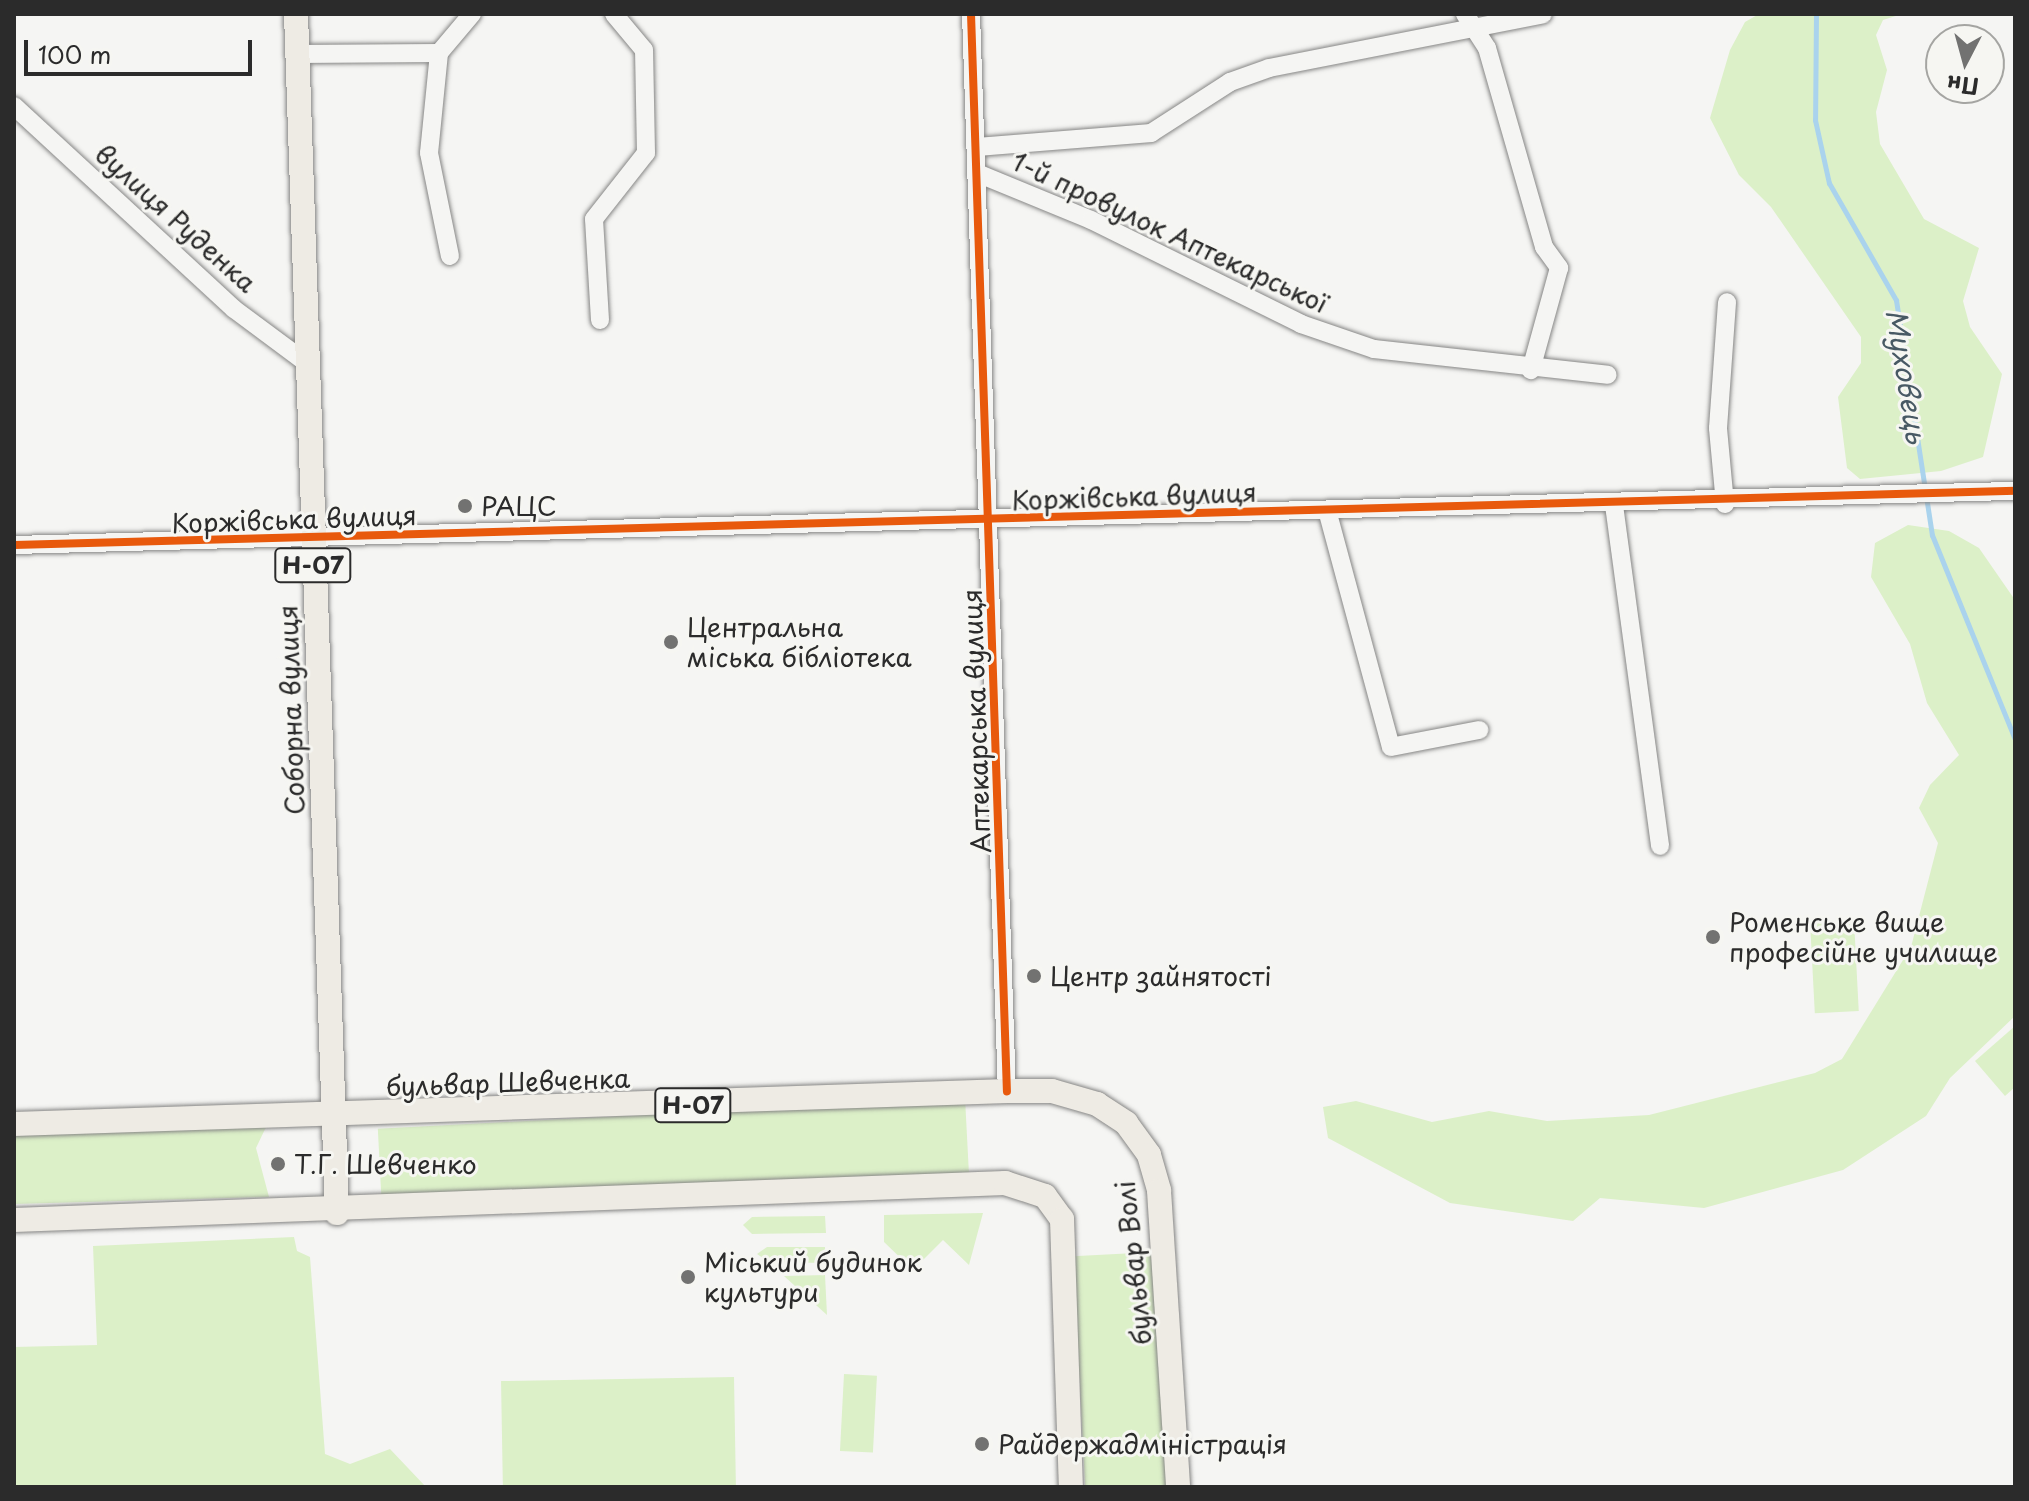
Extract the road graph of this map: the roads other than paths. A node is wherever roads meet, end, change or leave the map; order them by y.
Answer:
1 (296, 14) edge
2 (472, 14) edge
3 (614, 14) edge
4 (971, 14) edge
5 (1543, 14) edge
6 (1468, 20) edge
7 (439, 53) junction
8 (296, 54) junction
9 (14, 106) edge
10 (977, 147) junction
11 (977, 173) junction
12 (450, 256) dead end
13 (1727, 302) dead end
14 (600, 320) dead end
15 (308, 364) junction
16 (1531, 370) junction
17 (1608, 375) dead end
18 (2015, 491) edge
19 (1725, 504) junction
20 (1614, 505) junction
21 (1327, 510) junction
22 (987, 520) junction
23 (312, 540) junction
24 (14, 545) edge
25 (1479, 730) dead end
26 (1660, 846) dead end
27 (1007, 1091) junction
28 (1052, 1091) joint
29 (334, 1116) junction
30 (14, 1124) edge
31 (337, 1213) junction
32 (14, 1220) edge
33 (1071, 1487) edge
34 (1178, 1487) edge

1 - 8 main road, Соборна вулиця / Н-07
2 - 7 street
3 - 14 street
4 - 10 street, Аптекарська вулиця
5 - 6 street
6 - 10 street
6 - 16 street
7 - 8 street
7 - 12 street
8 - 15 main road, Соборна вулиця / Н-07
9 - 15 street, вулиця Руденка
10 - 11 street, Аптекарська вулиця
11 - 16 street, 1-й провулок Аптекарської
11 - 22 street, Аптекарська вулиця
13 - 19 street
15 - 23 main road, Соборна вулиця / Н-07
16 - 17 street, 1-й провулок Аптекарської
18 - 19 street, Коржівська вулиця
19 - 20 street, Коржівська вулиця
20 - 21 street, Коржівська вулиця
20 - 26 street
21 - 22 street, Коржівська вулиця
21 - 25 street
22 - 23 street, Коржівська вулиця
22 - 27 street, Аптекарська вулиця
23 - 24 street, Коржівська вулиця
23 - 29 main road, Соборна вулиця / Н-07
27 - 28 main road, бульвар Шевченка / Н-07
27 - 29 main road, бульвар Шевченка / Н-07
28 - 34 main road, бульвар Волі / Н-07
29 - 30 main road, бульвар Шевченка
29 - 31 main road, Соборна вулиця / Н-07
31 - 32 main road
31 - 33 main road

